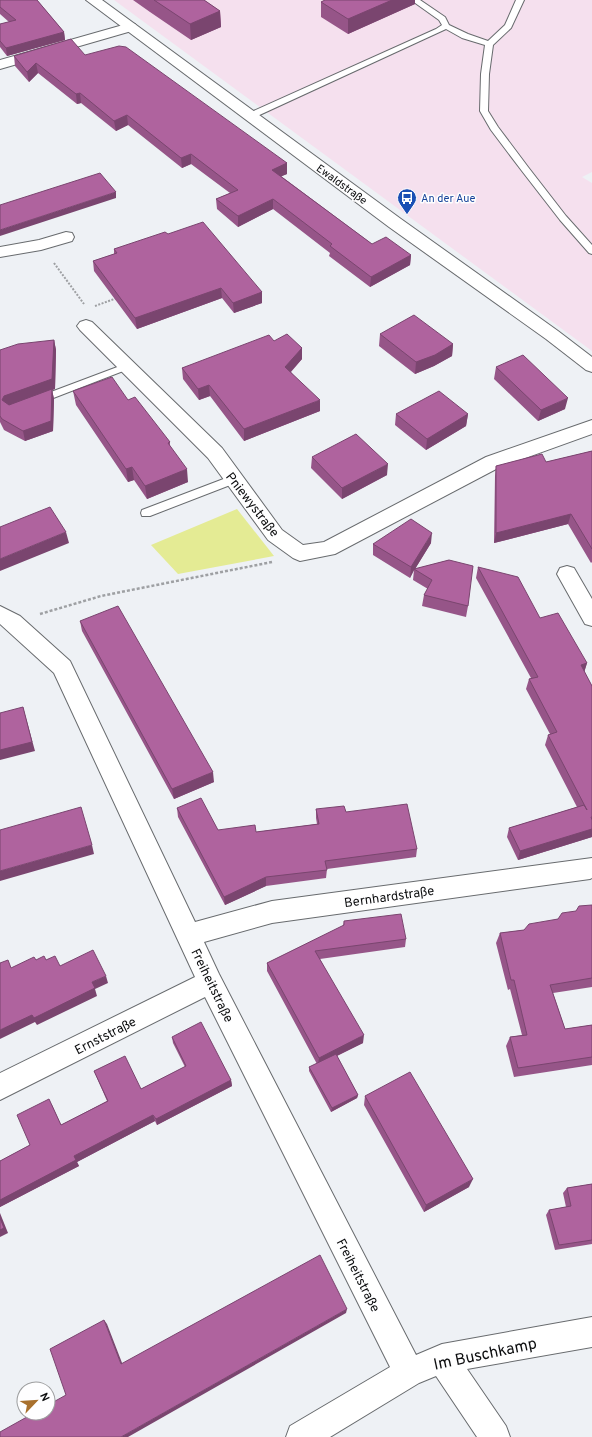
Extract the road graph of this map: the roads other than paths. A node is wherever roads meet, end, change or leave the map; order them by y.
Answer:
1 (93, 0) edge
2 (415, 0) edge
3 (520, 0) edge
4 (446, 26) junction
5 (130, 27) junction
6 (489, 44) junction
7 (0, 65) edge
8 (250, 116) junction
9 (66, 237) dead end
10 (592, 251) edge
11 (0, 252) edge
12 (86, 317) road end
13 (128, 366) junction
14 (592, 366) edge
15 (33, 402) edge
16 (592, 427) edge
17 (234, 479) junction
18 (146, 513) dead end
19 (567, 574) dead end
20 (6, 618) edge
21 (592, 618) edge
22 (590, 868) dead end
23 (189, 935) junction
24 (210, 982) junction
25 (0, 1088) edge
26 (592, 1332) edge
27 (442, 1358) junction
28 (409, 1372) junction
29 (300, 1437) edge
30 (495, 1437) edge

1 - 5 street, Ewaldstraße
2 - 4 lane
3 - 6 lane
4 - 6 lane
4 - 8 lane
5 - 7 street
5 - 8 street, Ewaldstraße
6 - 10 lane
8 - 14 street, Ewaldstraße
9 - 11 street
12 - 13 street, Pniewystraße
13 - 15 lane
13 - 17 street, Pniewystraße
16 - 17 street, Pniewystraße
17 - 18 lane
19 - 21 street
20 - 23 street, Freiheitstraße
22 - 23 street, Bernhardstraße
23 - 24 street, Freiheitstraße
24 - 25 street, Ernststraße
24 - 28 street, Freiheitstraße
26 - 27 street, Im Buschkamp
27 - 28 street, Im Buschkamp
27 - 30 street
28 - 29 street, Im Buschkamp

